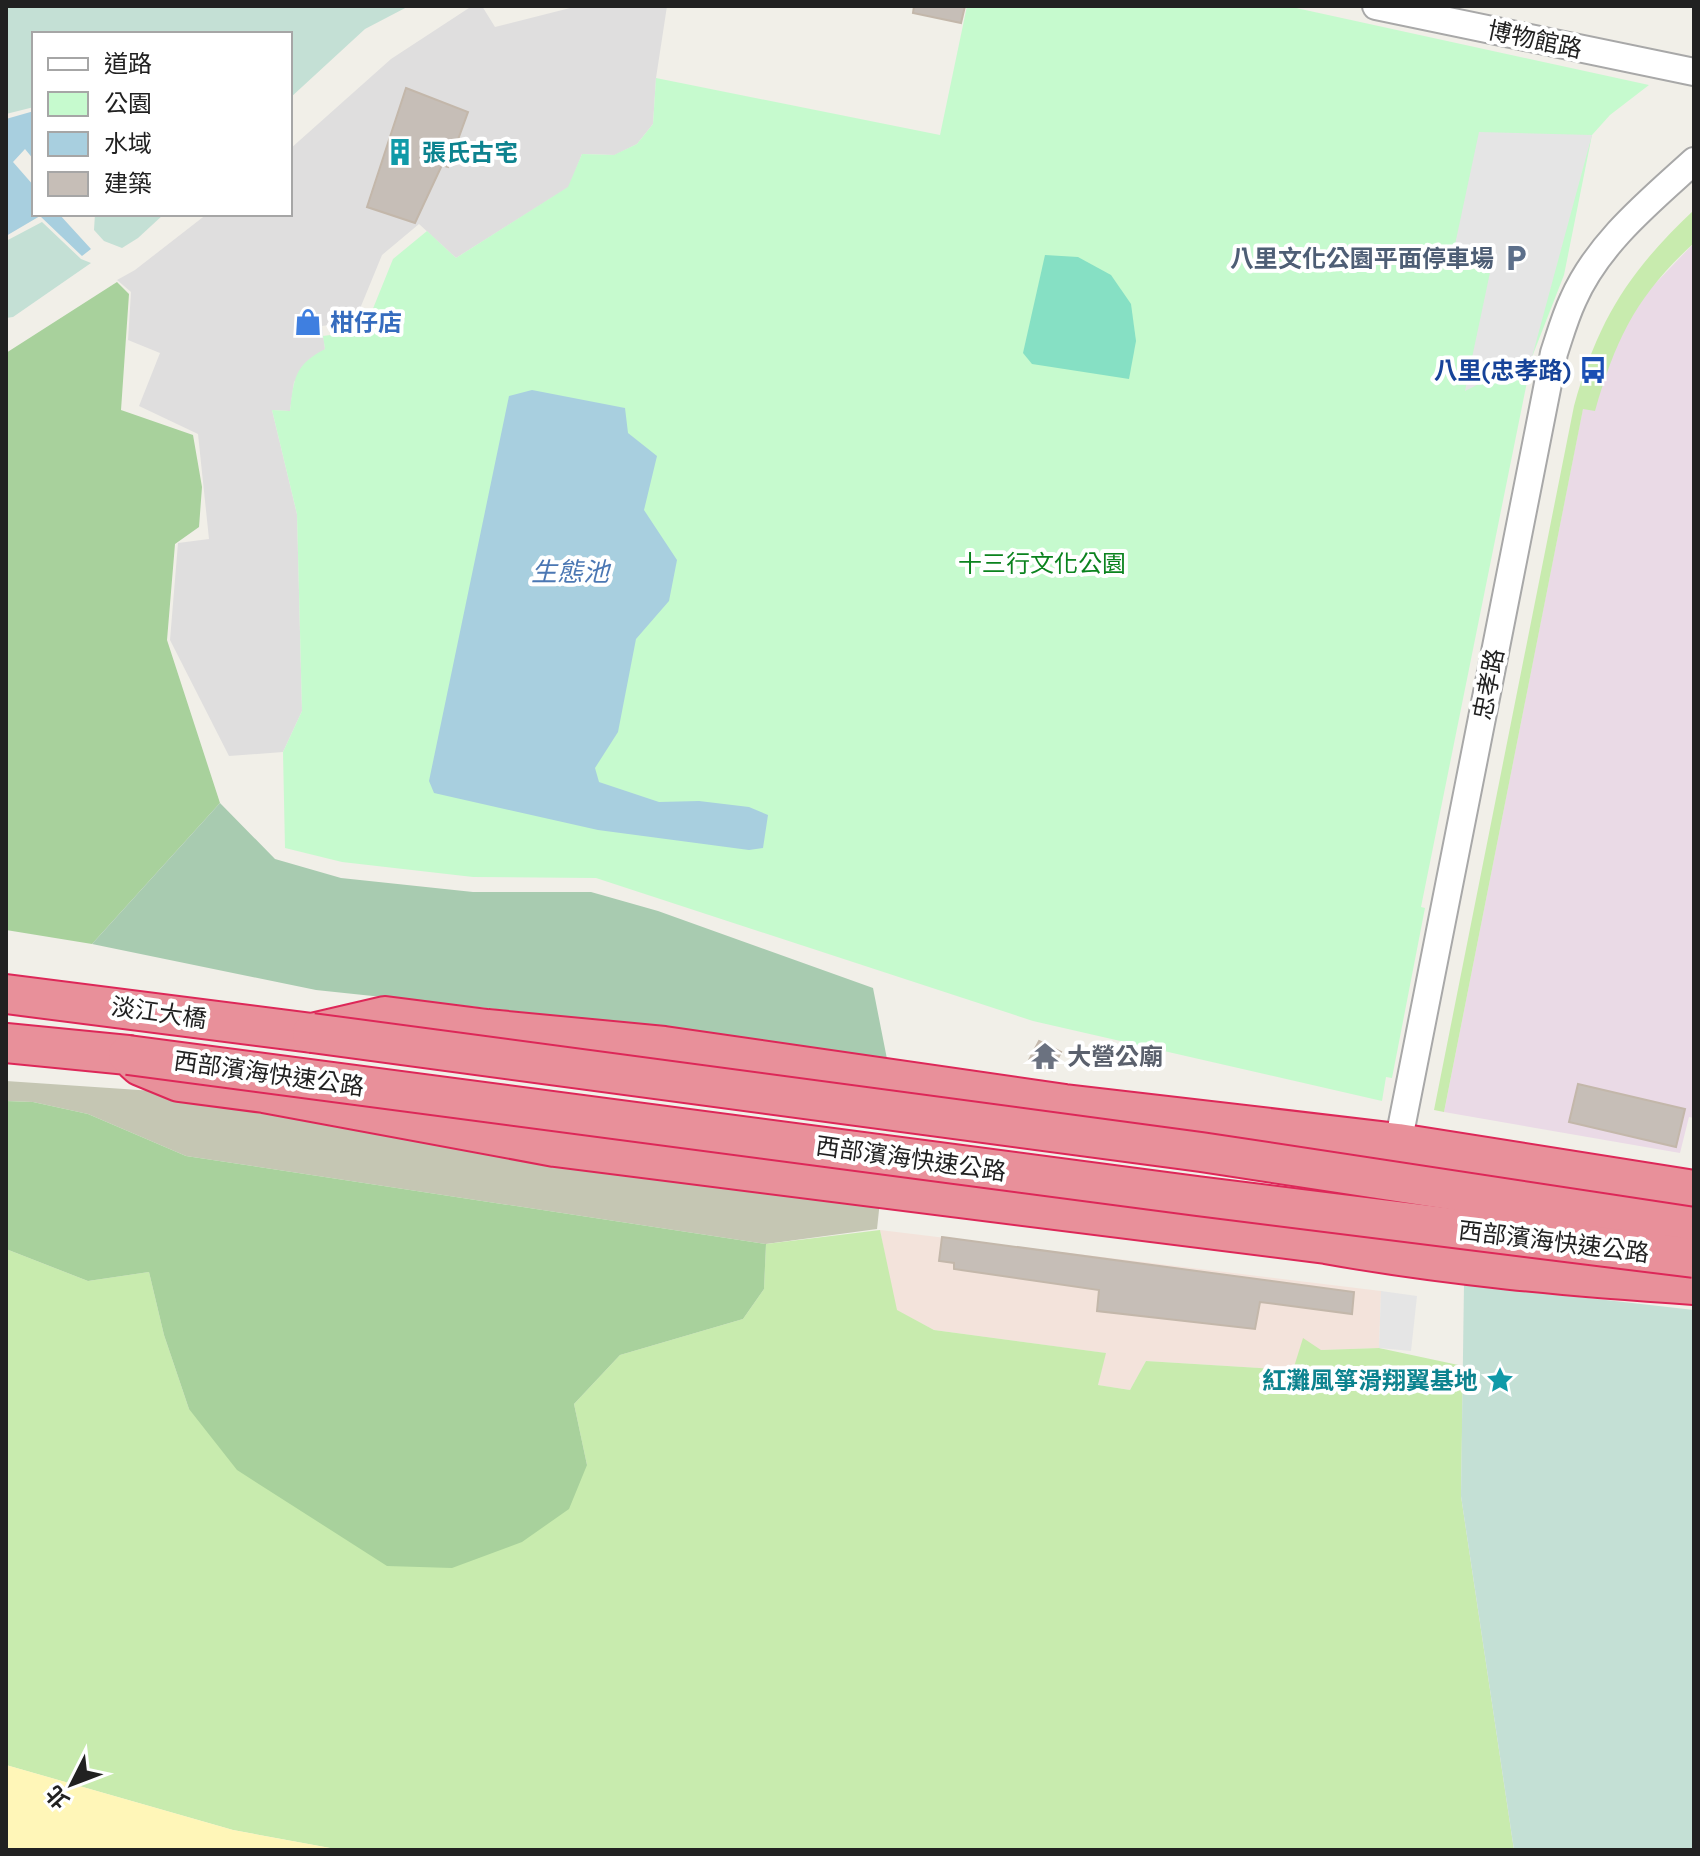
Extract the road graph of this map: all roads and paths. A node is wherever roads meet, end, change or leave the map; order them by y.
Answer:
1 (1376, 6) edge
2 (1694, 72) edge
3 (1694, 161) edge
4 (6, 994) edge
5 (312, 1033) junction
6 (6, 1043) edge
7 (128, 1055) junction
8 (1398, 1143) junction
9 (1694, 1190) edge
10 (1694, 1227) edge
11 (1381, 1254) junction
12 (1694, 1258) edge
13 (1694, 1285) edge

1 - 2 street, 博物館路
3 - 8 street, 忠孝路
4 - 5 highway, 淡江大橋
5 - 8 highway
5 - 10 highway, 西部濱海快速公路, bridge
6 - 7 highway, 淡江大橋
7 - 11 highway
7 - 12 highway, 西部濱海快速公路, bridge
8 - 9 highway
8 - 11 street, 忠孝路
11 - 13 highway

